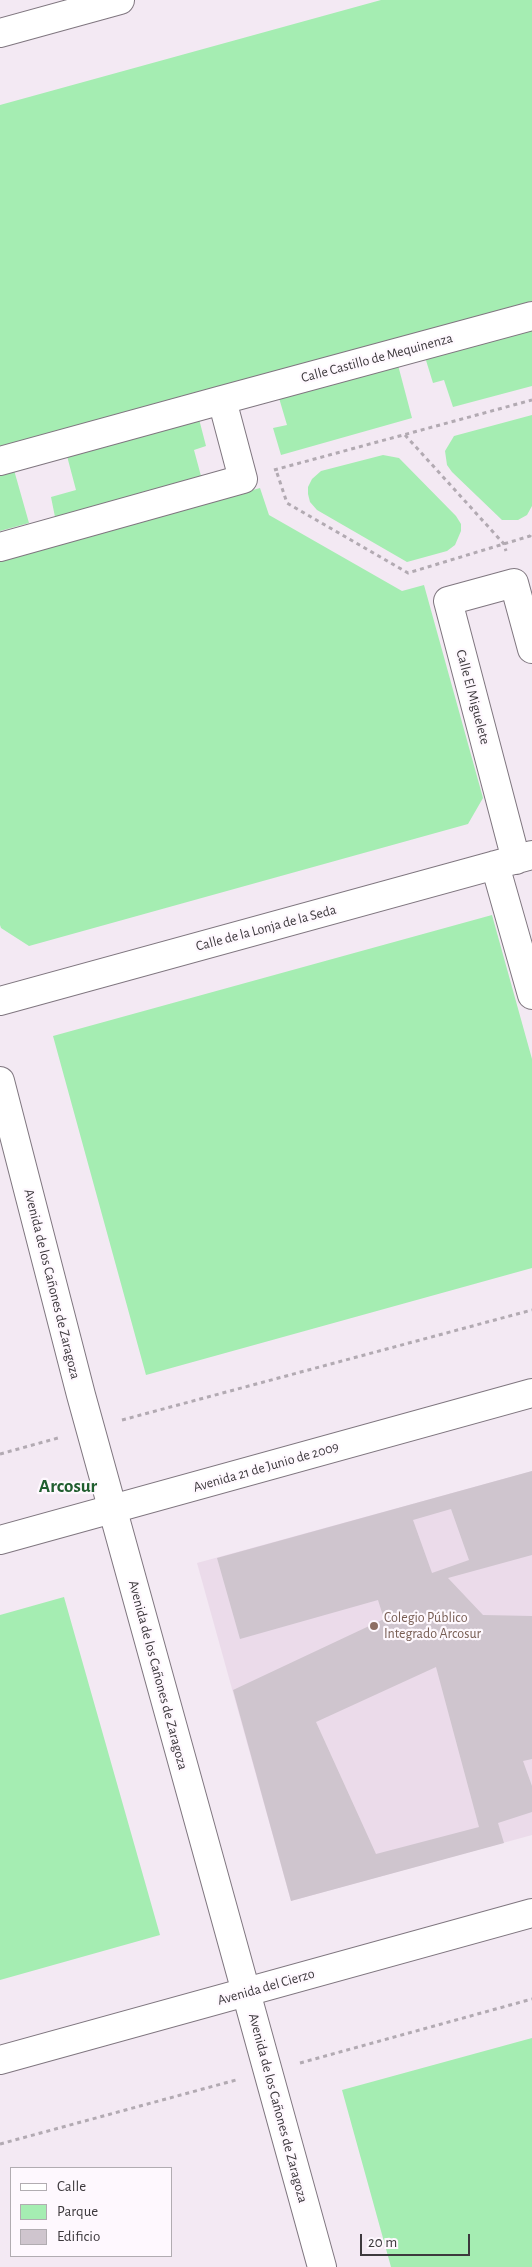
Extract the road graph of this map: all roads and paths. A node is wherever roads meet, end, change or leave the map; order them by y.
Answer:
1 (120, 0) edge
2 (0, 33) edge
3 (532, 316) edge
4 (222, 400) junction
5 (532, 400) edge
6 (405, 435) junction
7 (0, 461) edge
8 (276, 470) junction
9 (243, 478) junction
10 (532, 532) edge
11 (504, 544) junction
12 (0, 547) edge
13 (514, 583) junction
14 (532, 649) edge
15 (514, 860) edge
16 (532, 995) edge
17 (0, 1001) edge
18 (0, 1081) edge
19 (532, 1310) edge
20 (532, 1393) edge
21 (91, 1429) junction
22 (0, 1454) edge
23 (112, 1509) junction
24 (0, 1540) edge
25 (532, 1912) edge
26 (246, 1992) junction
27 (0, 2060) edge
28 (322, 2267) edge

1 - 2 street
3 - 4 street, Calle Castillo de Mequinenza
4 - 7 street, Calle Castillo de Mequinenza
4 - 9 street
5 - 6 path
6 - 8 path
6 - 11 path
8 - 9 path
8 - 11 path
9 - 12 street
10 - 11 path
11 - 13 path
13 - 14 street
13 - 15 street, Calle El Miguelete
15 - 16 street, Calle El Miguelete
15 - 17 street, Calle de la Lonja de la Seda
18 - 21 street, Avenida de los Cañones de Zaragoza
19 - 21 path
20 - 23 street, Avenida 21 de Junio de 2009
21 - 22 path
21 - 23 street, Avenida de los Cañones de Zaragoza
23 - 24 street, Avenida 21 de Junio de 2009
23 - 26 street, Avenida de los Cañones de Zaragoza
25 - 26 street, Avenida del Cierzo
26 - 27 street, Avenida del Cierzo
26 - 28 street, Avenida de los Cañones de Zaragoza

